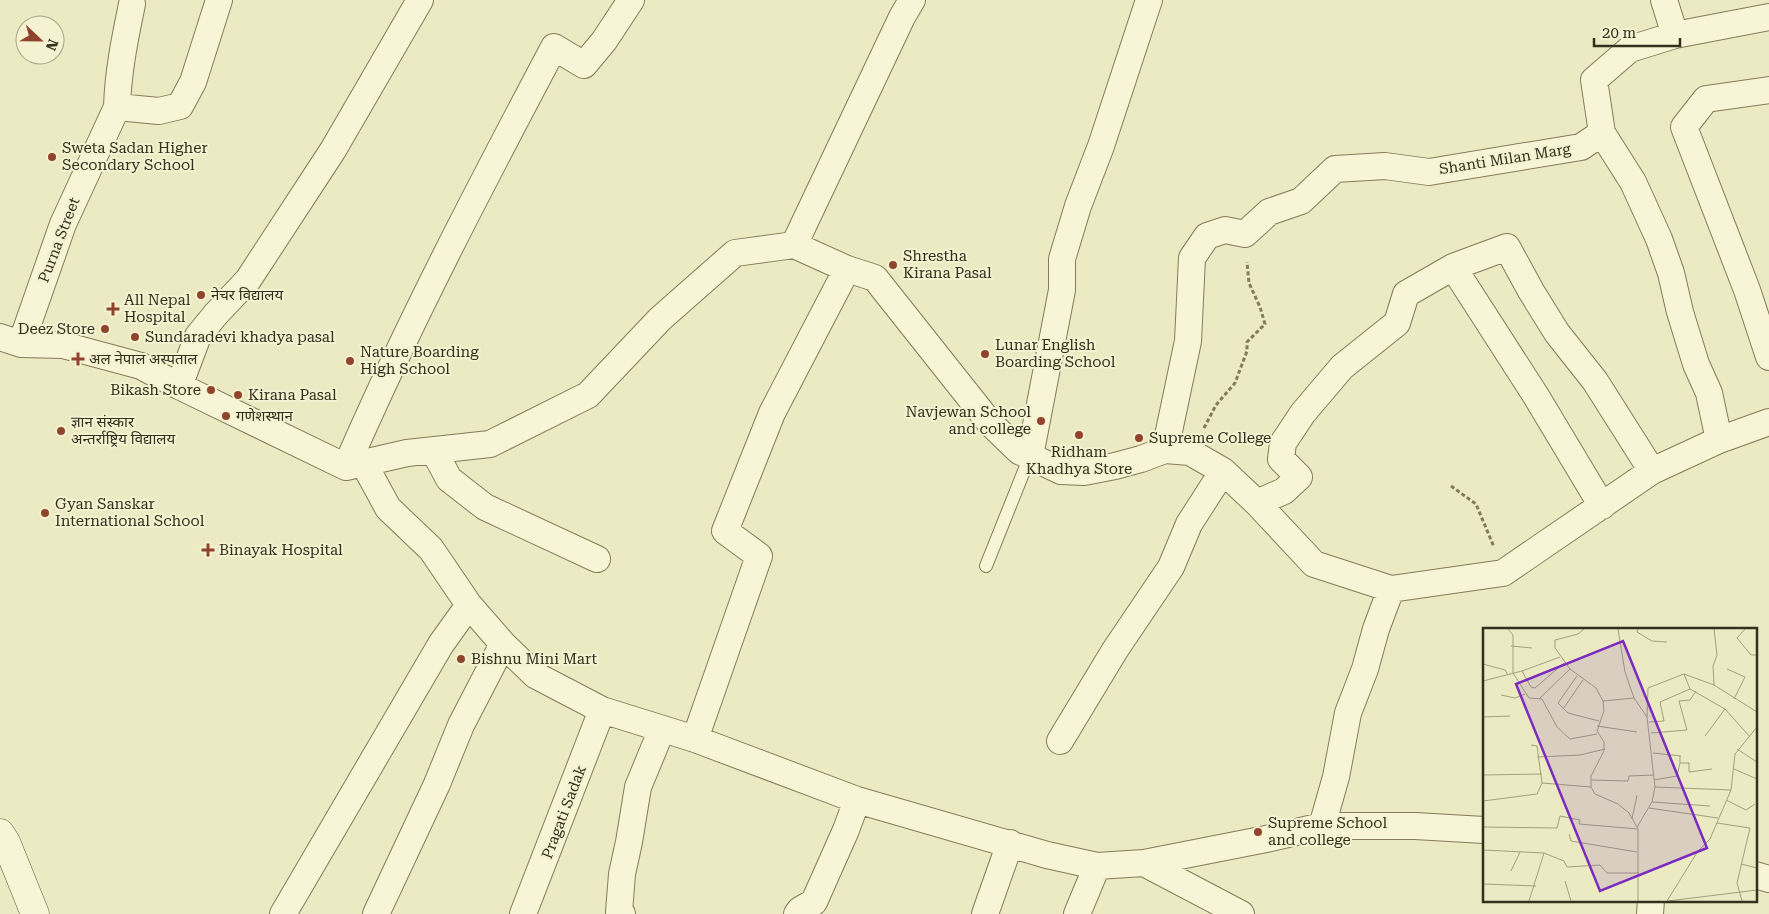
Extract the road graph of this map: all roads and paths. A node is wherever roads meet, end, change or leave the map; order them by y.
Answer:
1 (219, 0) edge
2 (420, 0) edge
3 (631, 0) edge
4 (912, 0) edge
5 (1150, 0) edge
6 (1664, 0) edge
7 (132, 4) dead end
8 (1769, 17) edge
9 (1676, 36) junction
10 (1769, 90) edge
11 (117, 107) junction
12 (1602, 133) junction
13 (1245, 234) junction
14 (794, 245) junction
15 (1453, 267) junction
16 (847, 270) junction
17 (10, 341) edge
18 (1769, 357) edge
19 (179, 386) junction
20 (1769, 422) edge
21 (1719, 440) junction
22 (434, 451) junction
23 (1178, 451) junction
24 (1030, 456) junction
25 (354, 465) junction
26 (1652, 470) junction
27 (1223, 471) junction
28 (1451, 486) dead end
29 (1257, 503) junction
30 (1602, 506) junction
31 (597, 560) dead end
32 (986, 566) dead end
33 (1503, 573) junction
34 (1391, 589) junction
35 (469, 605) junction
36 (504, 644) junction
37 (602, 710) junction
38 (662, 729) junction
39 (695, 739) junction
40 (1060, 741) dead end
41 (857, 800) junction
42 (1322, 826) junction
43 (1483, 830) edge
44 (0, 834) edge
45 (1010, 843) junction
46 (1144, 864) junction
47 (1097, 866) junction
48 (1756, 875) edge
49 (1769, 879) edge
50 (35, 914) edge
51 (283, 914) edge
52 (376, 914) edge
53 (524, 914) edge
54 (622, 914) edge
55 (797, 914) edge
56 (986, 914) edge
57 (1077, 914) edge
58 (1241, 914) edge

1 - 11 street
2 - 19 street
3 - 25 street
4 - 14 street
5 - 24 street
6 - 9 street
7 - 11 street
8 - 9 street
9 - 12 street
10 - 18 street
11 - 17 street, Purna Street
12 - 13 street, Shanti Milan Marg
12 - 21 street
13 - 23 path
13 - 23 street
14 - 16 street
14 - 22 street
15 - 26 street
15 - 29 street
15 - 30 street
16 - 24 street
16 - 39 street
17 - 19 street
19 - 25 street
20 - 21 street
21 - 26 street
22 - 25 street
22 - 31 street
23 - 24 street
23 - 27 street
24 - 32 lane
25 - 35 street
26 - 30 street
27 - 29 street
27 - 40 street
28 - 33 path
29 - 34 street
30 - 33 street
33 - 34 street
34 - 42 street
35 - 36 street
35 - 51 street
36 - 37 street
36 - 52 street
37 - 38 street
37 - 53 street, Pragati Sadak
38 - 39 street
38 - 54 street
39 - 41 street
41 - 45 street
41 - 55 street
42 - 43 street
42 - 46 street
44 - 50 main road
45 - 47 street
45 - 56 street
46 - 47 street
46 - 58 street
47 - 57 street
48 - 49 street

